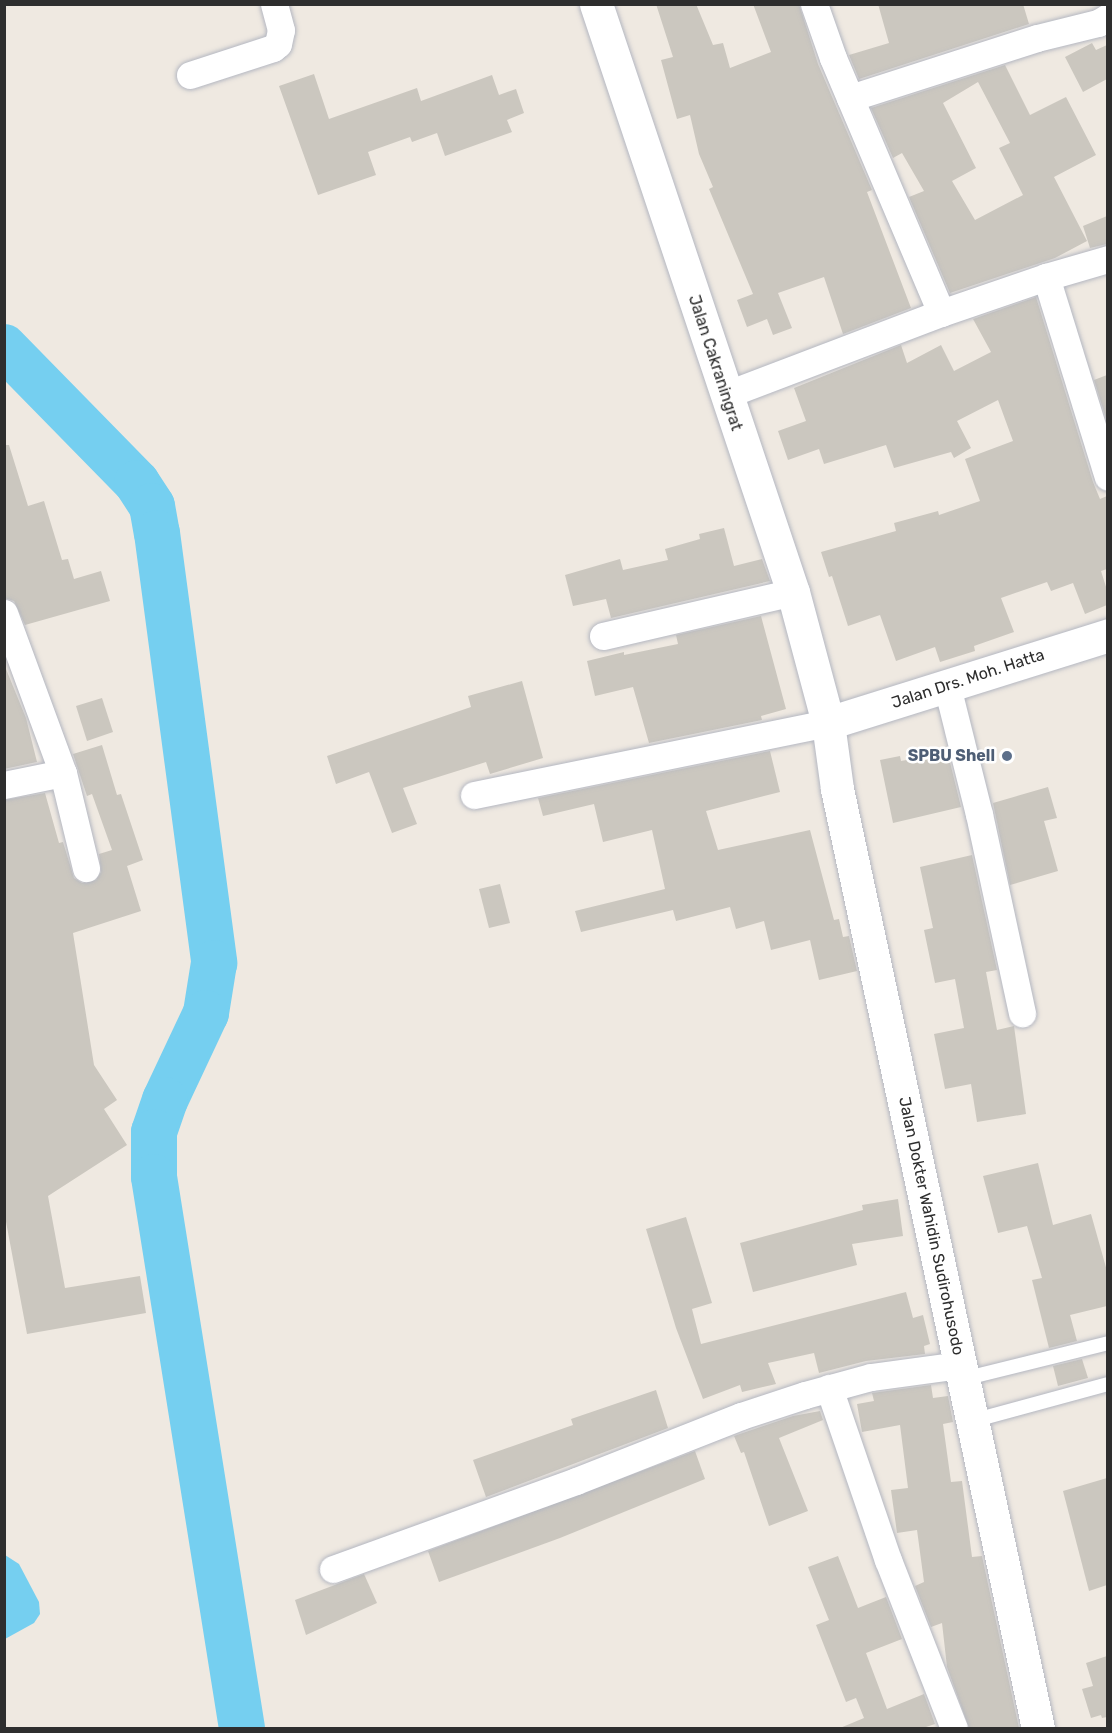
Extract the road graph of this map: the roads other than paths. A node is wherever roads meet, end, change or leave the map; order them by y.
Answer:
1 (274, 4) edge
2 (596, 4) edge
3 (814, 4) edge
4 (1107, 17) edge
5 (190, 75) dead end
6 (850, 98) junction
7 (1107, 259) edge
8 (1046, 277) junction
9 (941, 313) junction
10 (725, 396) junction
11 (1107, 477) edge
12 (793, 592) junction
13 (4, 613) edge
14 (1107, 635) edge
15 (603, 636) dead end
16 (947, 686) junction
17 (828, 723) junction
18 (63, 773) junction
19 (4, 785) edge
20 (474, 795) dead end
21 (86, 868) dead end
22 (1023, 1013) dead end
23 (1107, 1343) edge
24 (962, 1372) junction
25 (1107, 1384) edge
26 (829, 1388) junction
27 (972, 1421) junction
28 (333, 1569) dead end
29 (946, 1726) edge
30 (1038, 1728) edge

1 - 5 street
2 - 10 main road, Jalan Cakraningrat
3 - 6 street
4 - 6 street
6 - 9 street
7 - 8 street
8 - 9 street
8 - 11 street
9 - 10 street
10 - 12 main road, Jalan Cakraningrat
12 - 15 street
12 - 17 main road, Jalan Cakraningrat
13 - 18 street
14 - 16 main road, Jalan Drs. Moh. Hatta
16 - 17 main road, Jalan Drs. Moh. Hatta
16 - 22 street
17 - 20 street
17 - 24 main road, Jalan Dokter Wahidin Sudirohusodo
18 - 19 street
18 - 21 street
23 - 24 lane
24 - 26 street
24 - 27 main road, Jalan Dokter Wahidin Sudirohusodo
25 - 27 lane
26 - 28 street
26 - 29 street
27 - 30 main road, Jalan Dokter Wahidin Sudirohusodo

